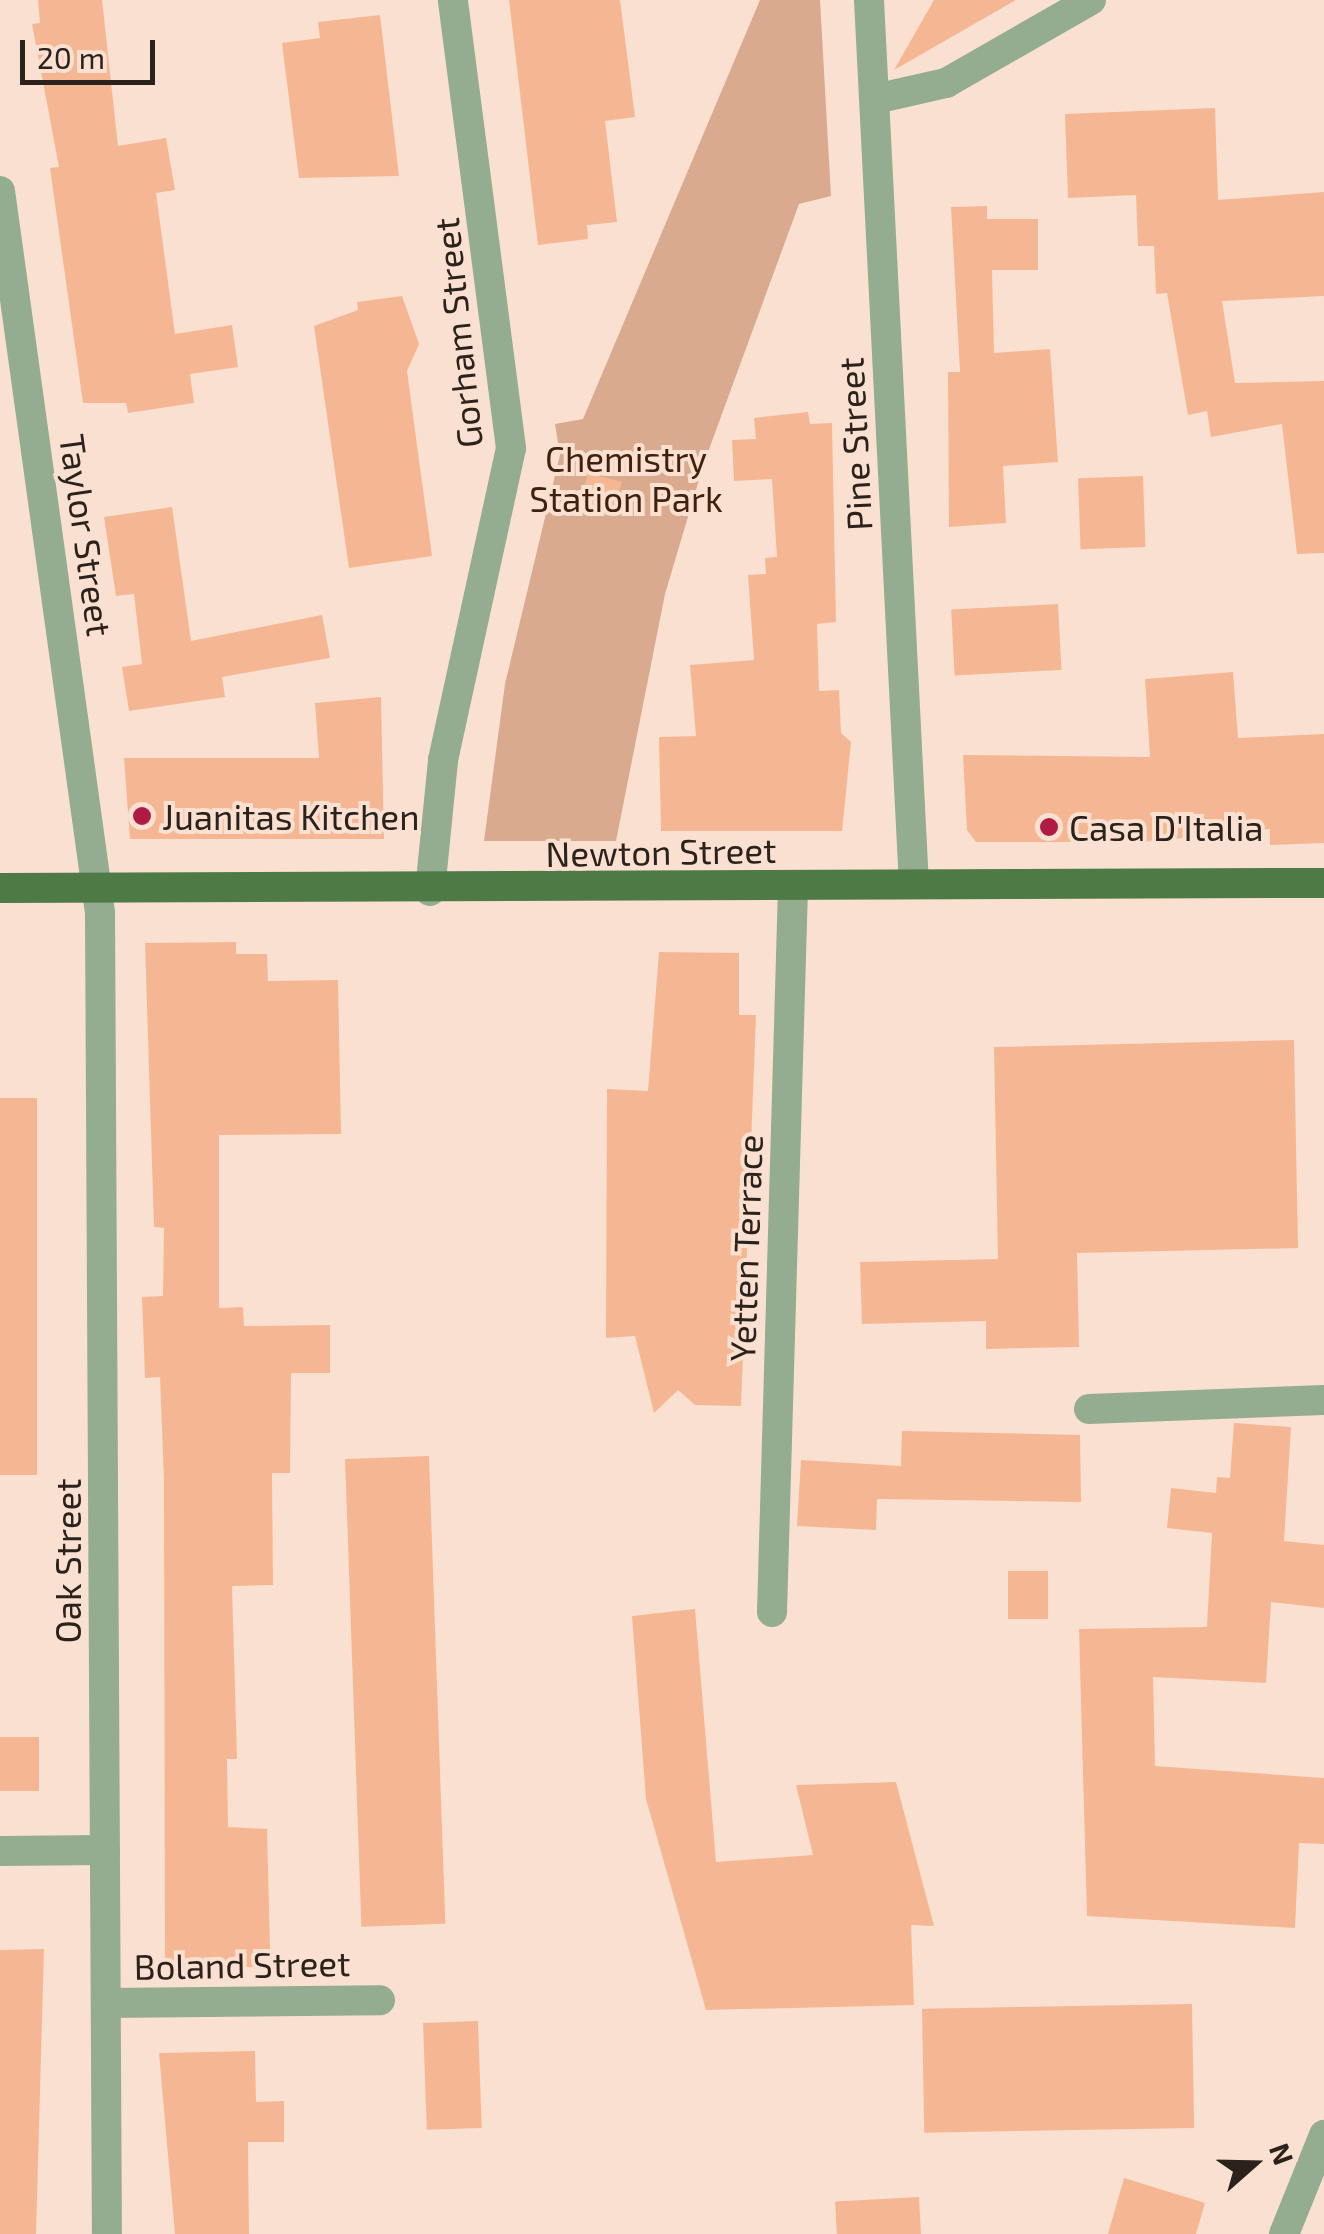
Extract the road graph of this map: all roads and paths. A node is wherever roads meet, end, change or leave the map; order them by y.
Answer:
1 (453, 0) edge
2 (870, 0) edge
3 (1090, 0) edge
4 (874, 99) junction
5 (0, 192) edge
6 (4, 256) edge
7 (1324, 883) edge
8 (914, 884) junction
9 (793, 886) junction
10 (0, 888) edge
11 (98, 888) junction
12 (430, 891) junction
13 (1324, 1400) edge
14 (1090, 1409) dead end
15 (772, 1612) dead end
16 (105, 1850) junction
17 (0, 1851) edge
18 (380, 2000) dead end
19 (106, 2003) junction
20 (1324, 2135) edge
21 (107, 2234) edge
22 (1284, 2234) edge

1 - 12 street, Gorham Street
2 - 4 street, Pine Street
3 - 4 street
4 - 8 street, Pine Street
5 - 6 street, Taylor Street
6 - 11 street, Taylor Street
7 - 8 main road, Newton Street
8 - 9 main road, Newton Street
9 - 12 main road, Newton Street
9 - 15 street, Yetten Terrace
10 - 11 main road, Newton Street
11 - 12 main road, Newton Street
11 - 16 street, Oak Street
13 - 14 street
16 - 17 street
16 - 19 street, Oak Street
18 - 19 street, Boland Street
19 - 21 street, Oak Street
20 - 22 street

